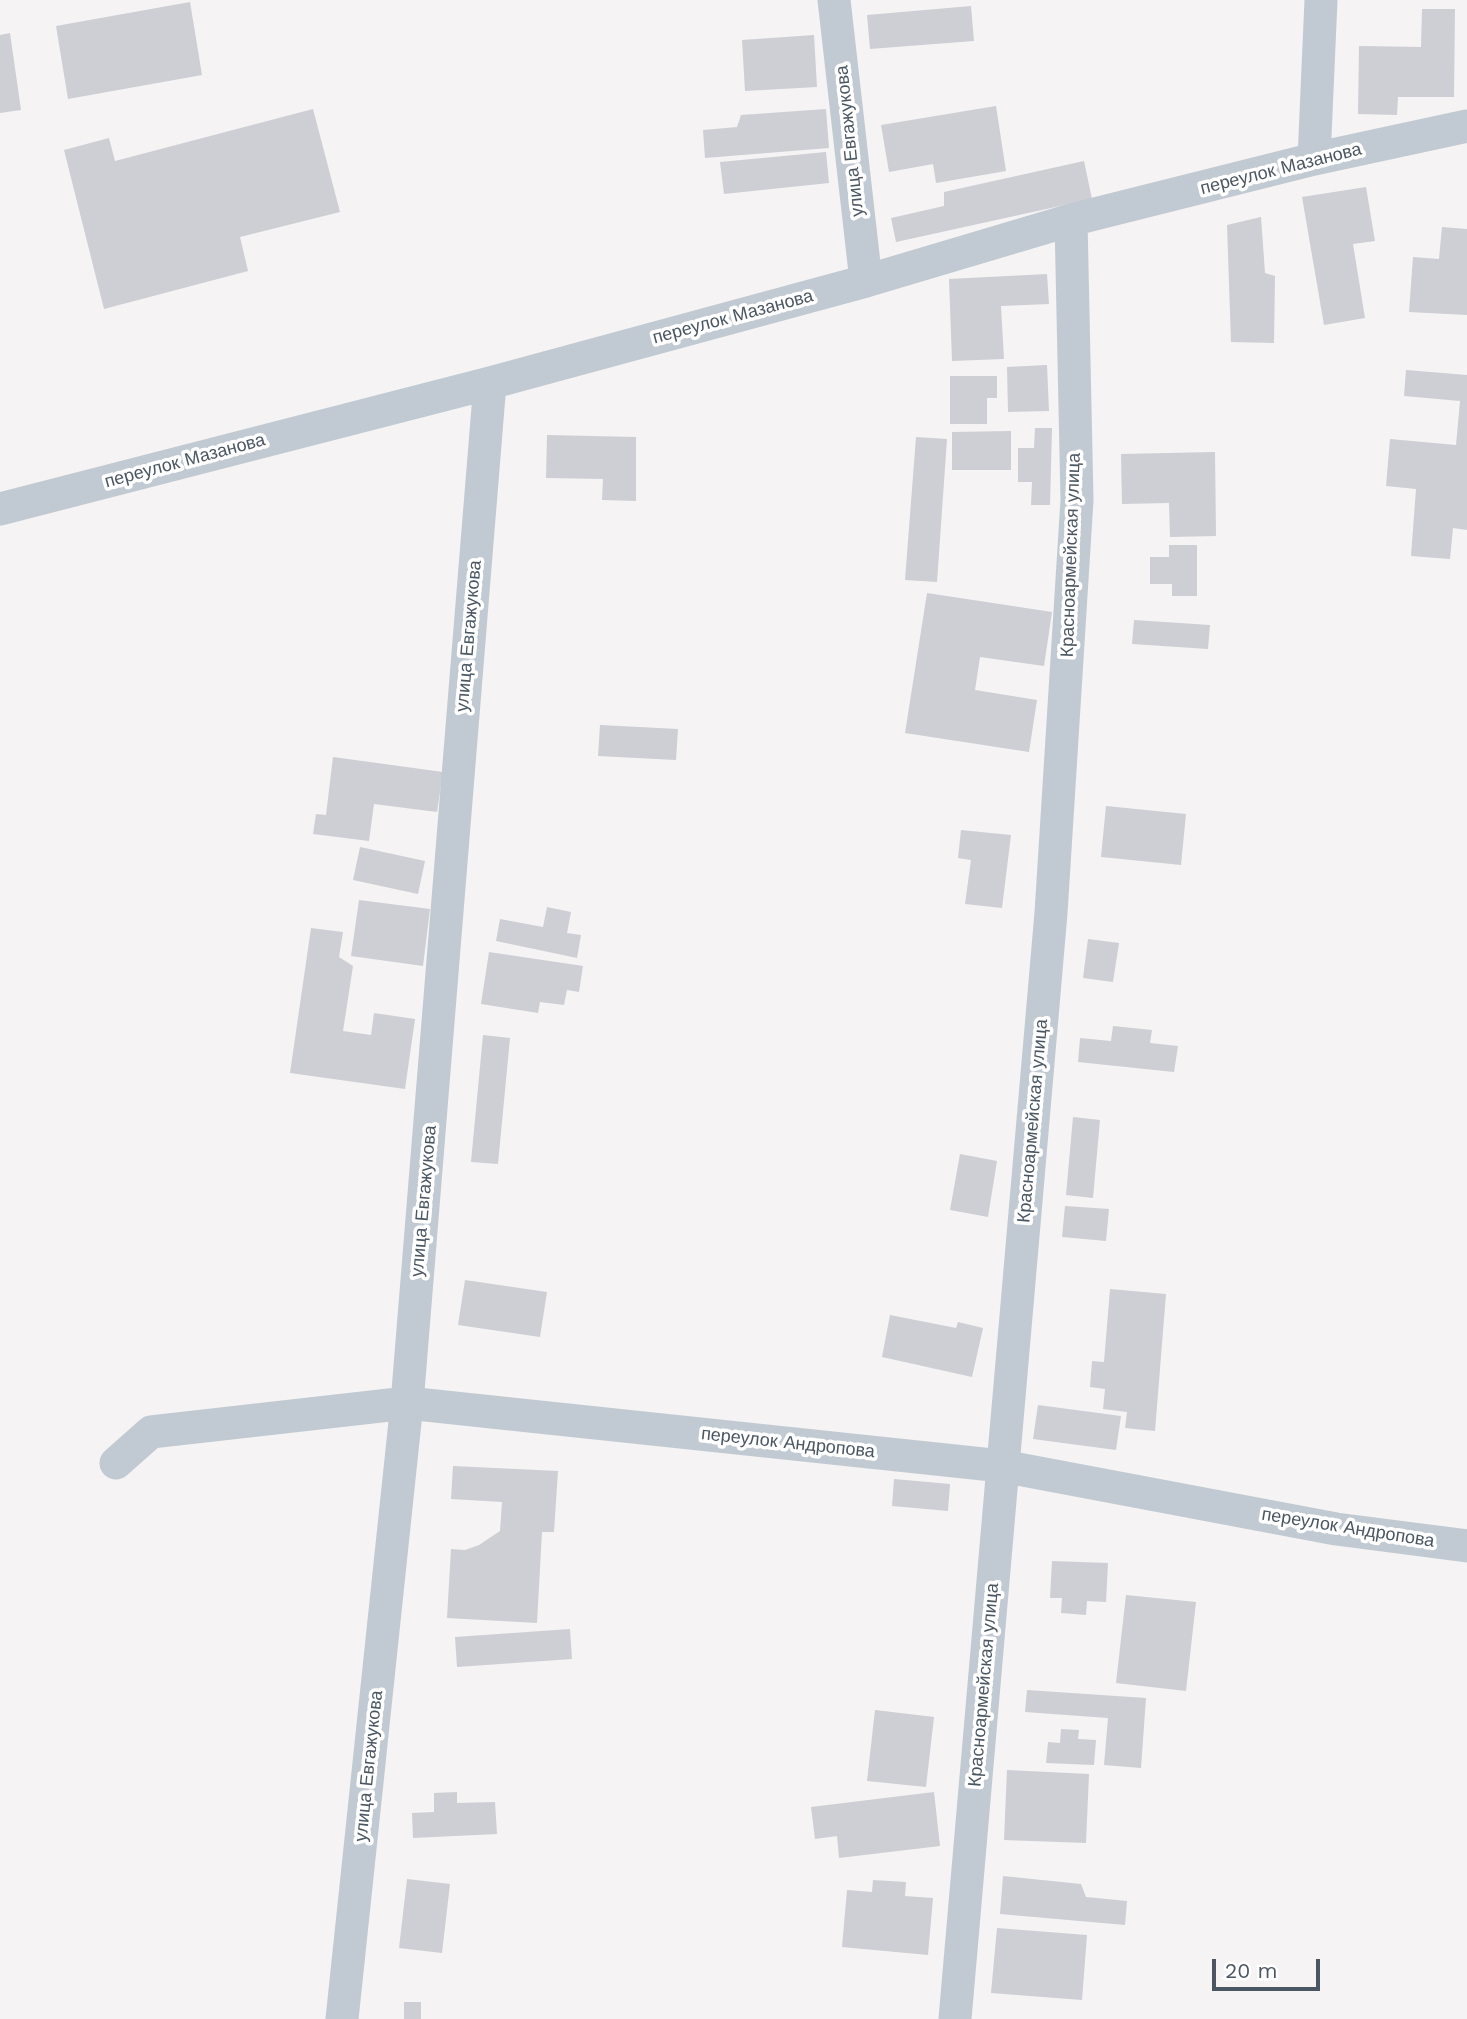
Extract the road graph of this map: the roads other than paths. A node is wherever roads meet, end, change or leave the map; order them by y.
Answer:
1 (834, 0) edge
2 (1321, 0) edge
3 (1467, 126) edge
4 (1314, 159) junction
5 (1071, 220) junction
6 (866, 281) junction
7 (489, 383) junction
8 (0, 509) edge
9 (407, 1403) junction
10 (116, 1463) dead end
11 (1002, 1466) junction
12 (1467, 1546) edge
13 (342, 2019) edge
14 (955, 2019) edge

1 - 6 street, улица Евгажукова
2 - 4 street
3 - 4 street, переулок Мазанова
4 - 5 street, переулок Мазанова
5 - 6 street, переулок Мазанова
5 - 11 street, Красноармейская улица
6 - 7 street, переулок Мазанова
7 - 8 street, переулок Мазанова
7 - 9 street, улица Евгажукова
9 - 10 street, переулок Андропова
9 - 11 street, переулок Андропова
9 - 13 street, улица Евгажукова
11 - 12 street, переулок Андропова
11 - 14 street, Красноармейская улица

